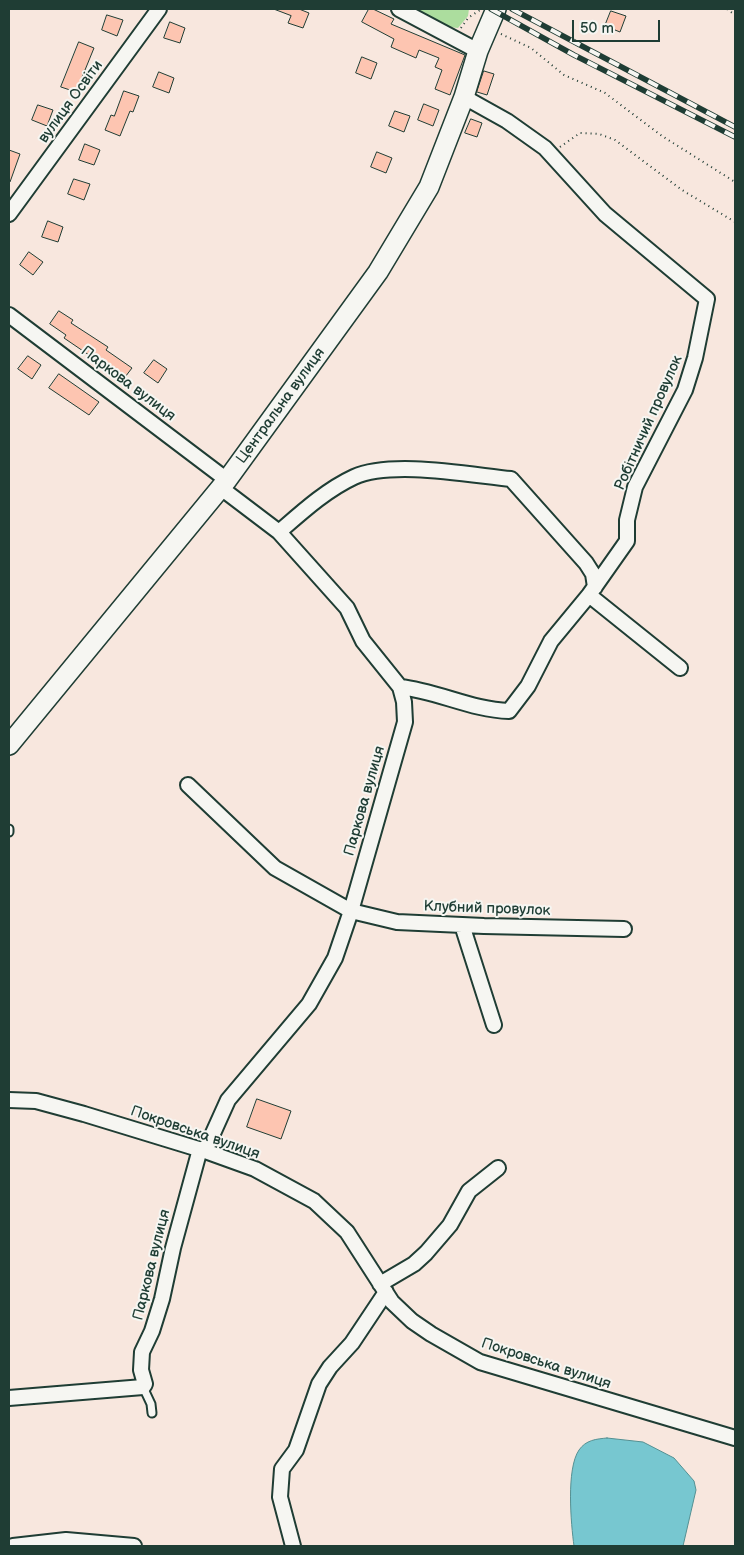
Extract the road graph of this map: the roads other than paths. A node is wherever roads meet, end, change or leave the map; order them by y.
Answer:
1 (160, 9) edge
2 (399, 9) edge
3 (489, 16) edge
4 (478, 51) junction
5 (464, 97) junction
6 (9, 214) edge
7 (9, 315) edge
8 (224, 484) junction
9 (279, 532) junction
10 (592, 591) junction
11 (680, 668) dead end
12 (400, 686) junction
13 (9, 745) edge
14 (188, 785) dead end
15 (351, 911) junction
16 (462, 925) junction
17 (624, 929) dead end
18 (494, 1025) dead end
19 (9, 1100) edge
20 (202, 1150) junction
21 (498, 1168) dead end
22 (383, 1288) junction
23 (143, 1387) junction
24 (9, 1398) edge
25 (152, 1413) dead end
26 (735, 1438) edge
27 (13, 1546) edge
28 (134, 1546) edge
29 (293, 1546) edge

1 - 6 street, вулиця Освіти
2 - 4 street
3 - 4 street, Центральна вулиця
4 - 5 street, Центральна вулиця
5 - 8 street, Центральна вулиця
5 - 10 street, Робітничий провулок
7 - 8 street, Паркова вулиця
8 - 9 street, Паркова вулиця
8 - 13 street, Центральна вулиця
9 - 10 street
9 - 12 street, Паркова вулиця
10 - 11 street
10 - 12 street, Робітничий провулок
12 - 15 street, Паркова вулиця
14 - 15 street, Клубний провулок
15 - 16 street, Клубний провулок
15 - 20 street, Паркова вулиця
16 - 17 street, Клубний провулок
16 - 18 street
19 - 20 street, Покровська вулиця
20 - 22 street, Покровська вулиця
20 - 23 street, Паркова вулиця
21 - 22 street
22 - 26 street, Покровська вулиця
22 - 29 street
23 - 24 street
23 - 25 lane
27 - 28 street

